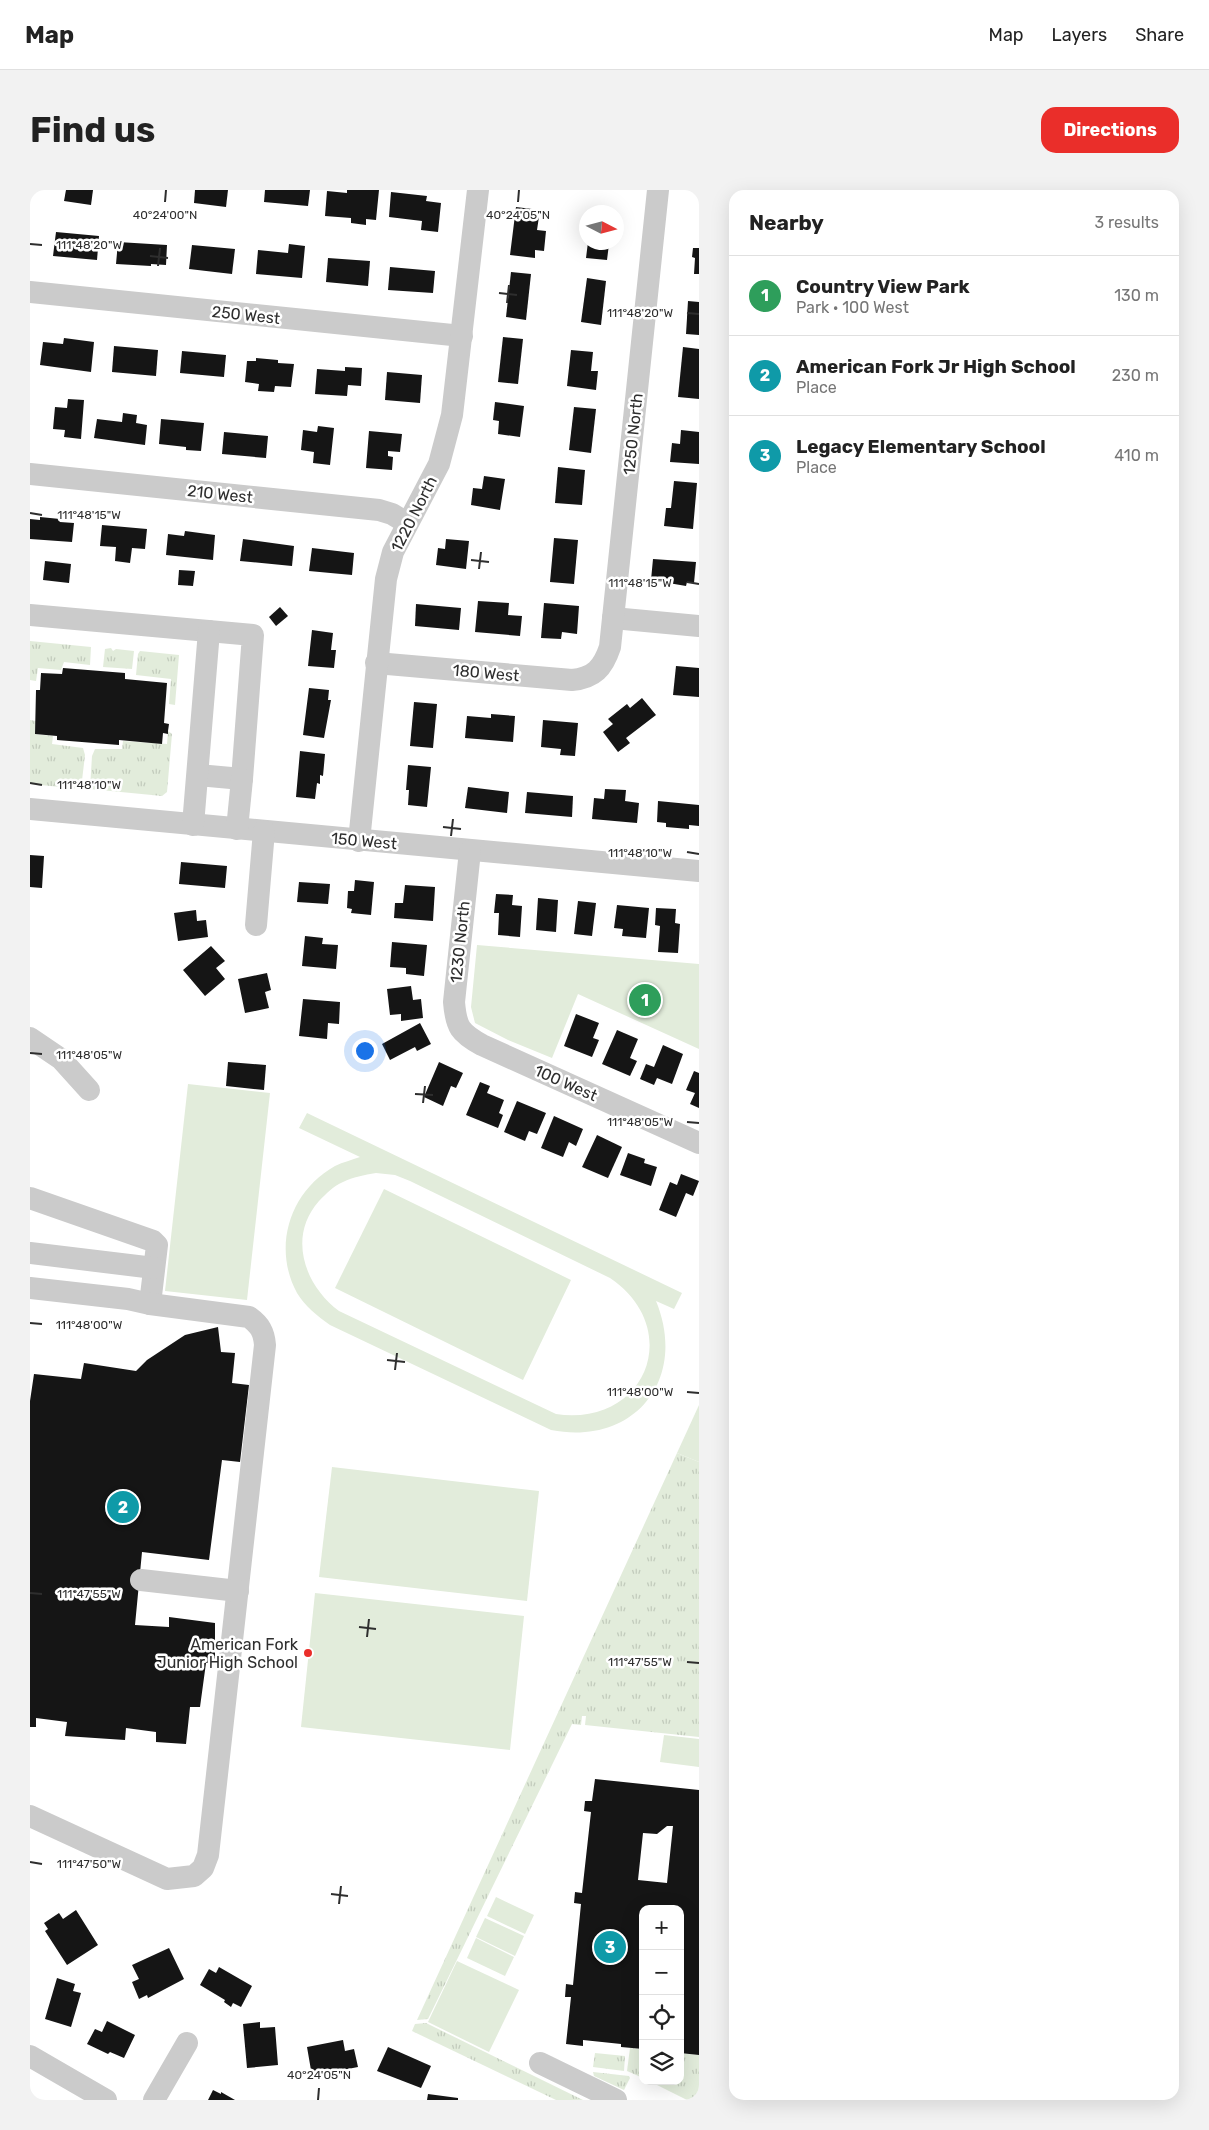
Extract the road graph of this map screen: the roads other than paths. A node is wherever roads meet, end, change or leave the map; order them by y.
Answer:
1 (478, 190) edge
2 (658, 190) edge
3 (30, 292) edge
4 (462, 336) junction
5 (30, 474) edge
6 (407, 523) junction
7 (30, 615) edge
8 (613, 618) junction
9 (699, 626) edge
10 (209, 631) junction
11 (376, 663) junction
12 (596, 674) joint
13 (198, 775) junction
14 (242, 779) junction
15 (30, 809) edge
16 (193, 825) junction
17 (237, 829) junction
18 (264, 831) junction
19 (359, 840) junction
20 (470, 851) junction
21 (699, 871) edge
22 (256, 926) dead end
23 (461, 1032) joint
24 (30, 1038) edge
25 (89, 1090) dead end
26 (699, 1143) edge
27 (30, 1198) edge
28 (30, 1253) edge
29 (154, 1268) junction
30 (30, 1288) edge
31 (150, 1304) junction
32 (141, 1580) dead end
33 (238, 1591) junction
34 (30, 1816) edge
35 (187, 2043) dead end
36 (30, 2056) edge
37 (540, 2063) dead end
38 (106, 2100) edge
39 (154, 2100) edge
40 (616, 2100) edge

1 - 4 street, 1220 North
2 - 8 street, 1250 North
3 - 4 street, 250 West
4 - 6 street, 1220 North
5 - 6 street, 210 West
6 - 11 street, 1220 North
7 - 10 street
8 - 9 street
8 - 12 street, 1250 North
10 - 13 street
10 - 14 street
11 - 12 street, 180 West
11 - 19 street, 1220 North
13 - 14 street
13 - 16 street
14 - 17 street
15 - 16 street, 150 West
16 - 17 street, 150 West
17 - 18 street, 150 West
18 - 19 street, 150 West
18 - 22 street
19 - 20 street, 150 West
20 - 21 street, 150 West
20 - 23 street, 1230 North
23 - 26 street, 100 West
24 - 25 street
27 - 29 street
28 - 29 street
29 - 31 street
30 - 31 street
31 - 33 street
32 - 33 street
33 - 34 street
35 - 39 street
36 - 38 street
37 - 40 street

